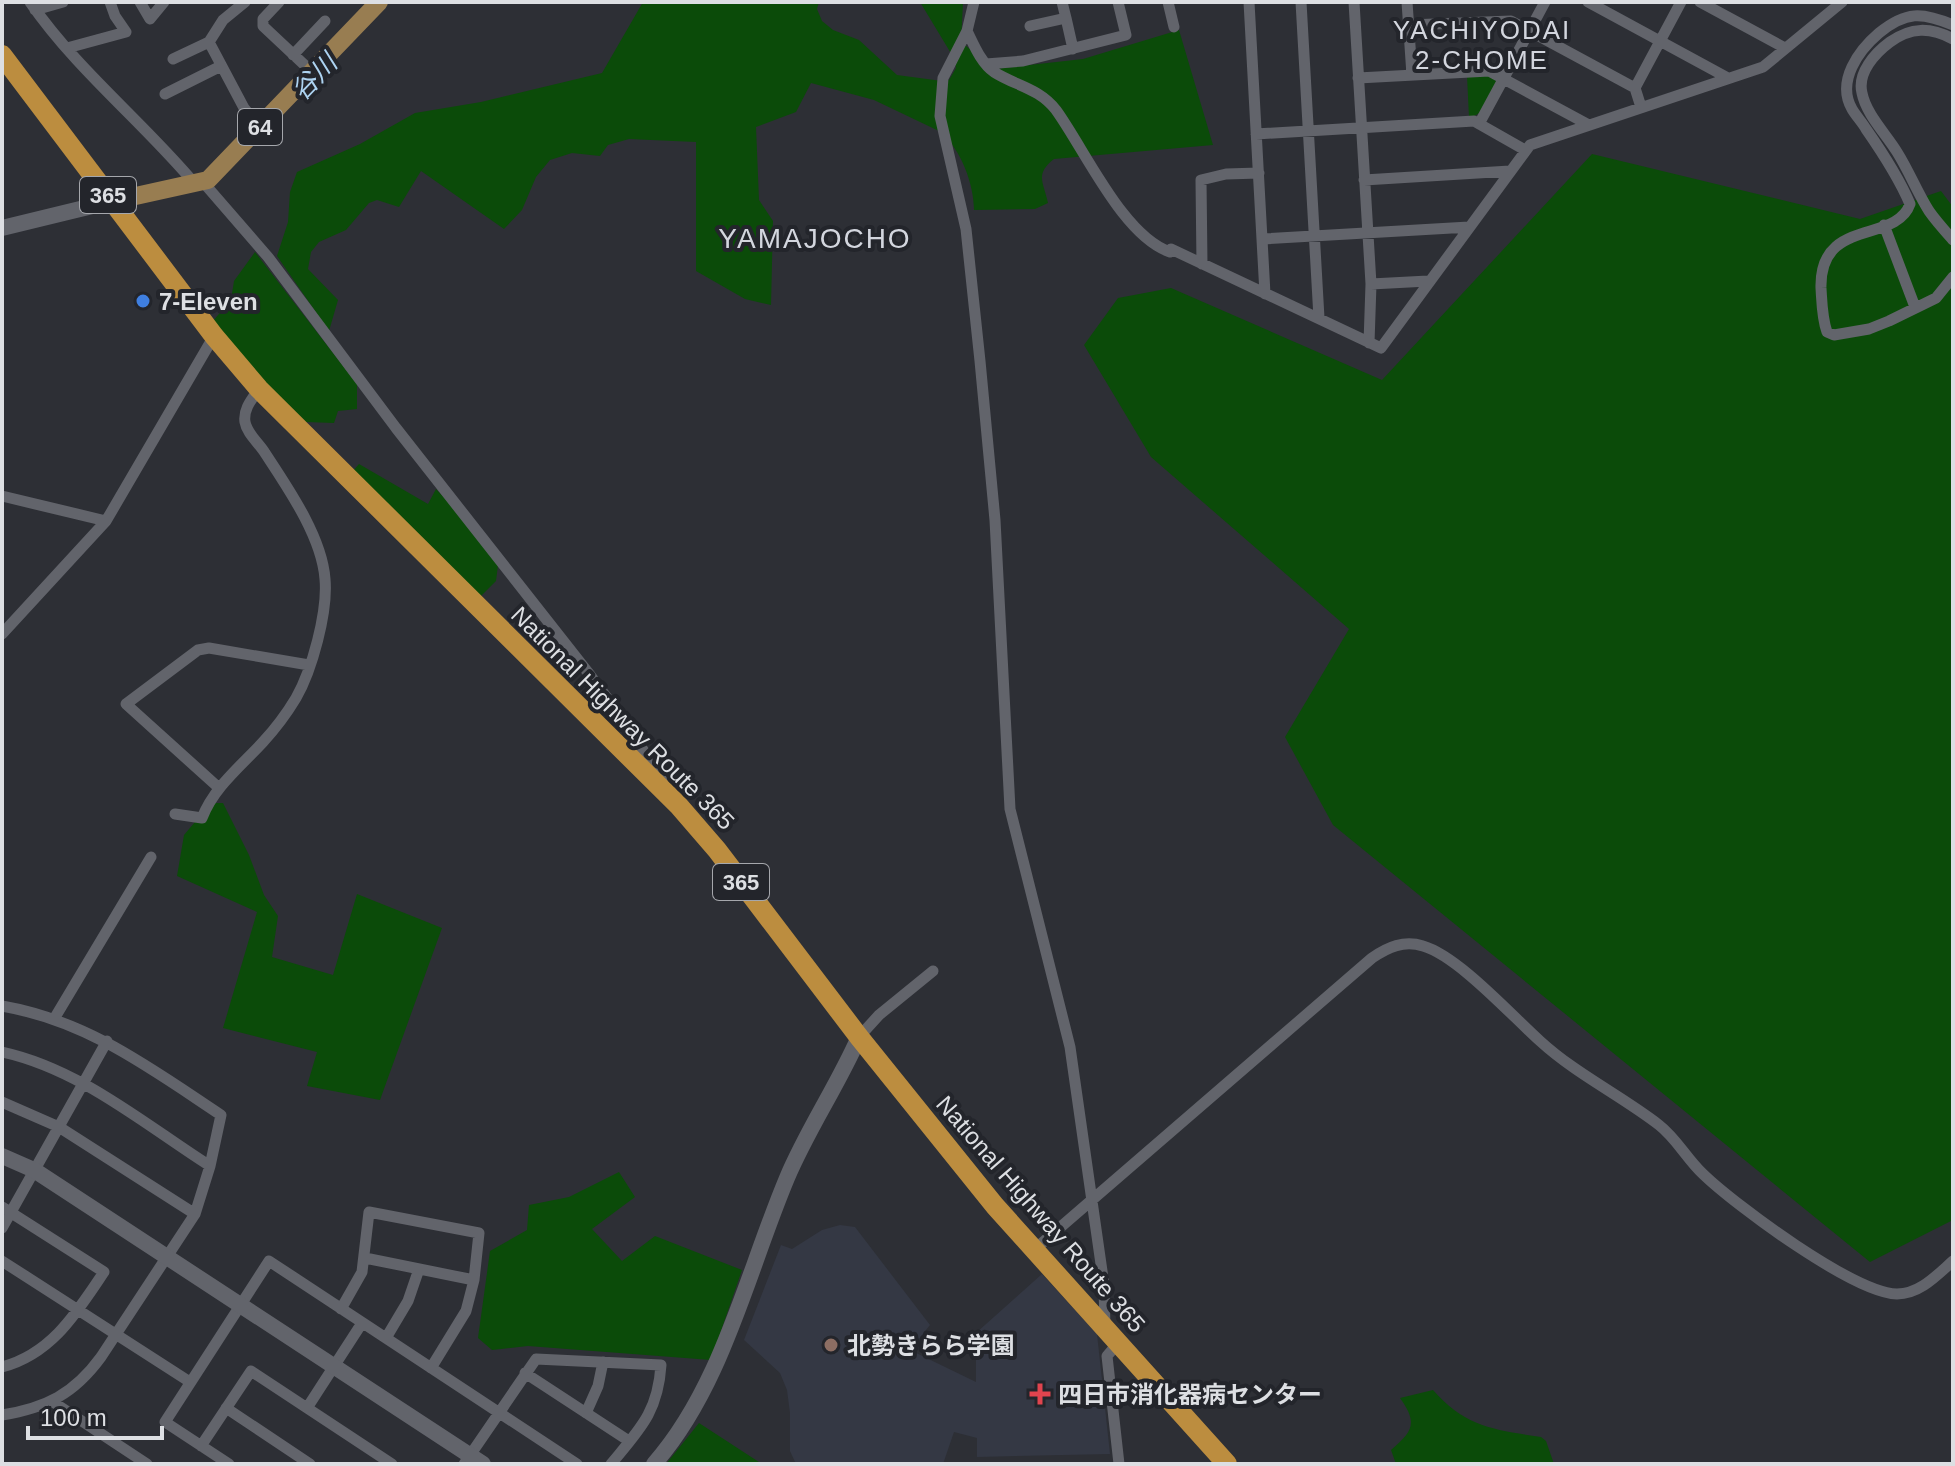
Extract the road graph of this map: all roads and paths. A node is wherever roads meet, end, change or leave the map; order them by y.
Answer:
1 (63, 2) edge
2 (110, 2) edge
3 (140, 2) edge
4 (164, 2) edge
5 (245, 2) edge
6 (279, 2) edge
7 (379, 2) edge
8 (974, 2) edge
9 (1062, 2) edge
10 (1118, 2) edge
11 (1168, 2) edge
12 (1249, 2) edge
13 (1301, 2) edge
14 (1354, 2) edge
15 (1407, 2) edge
16 (1545, 2) edge
17 (1588, 2) edge
18 (1681, 2) edge
19 (1700, 2) edge
20 (1842, 2) edge
21 (32, 6) edge
22 (1066, 18) junction
23 (325, 21) dead end
24 (1409, 25) junction
25 (1953, 25) edge
26 (1030, 26) dead end
27 (1174, 27) dead end
28 (967, 31) junction
29 (1530, 31) junction
30 (1953, 39) edge
31 (209, 42) junction
32 (1660, 42) junction
33 (67, 48) junction
34 (1785, 48) junction
35 (1073, 49) junction
36 (2, 55) edge
37 (293, 55) junction
38 (173, 59) dead end
39 (986, 64) junction
40 (221, 66) junction
41 (312, 72) junction
42 (1412, 75) junction
43 (1358, 78) junction
44 (1504, 78) junction
45 (1728, 78) junction
46 (1635, 88) junction
47 (165, 94) dead end
48 (1641, 107) junction
49 (1479, 124) junction
50 (1589, 125) junction
51 (260, 127) junction
52 (1361, 128) junction
53 (1309, 131) junction
54 (1256, 134) junction
55 (1525, 150) junction
56 (1510, 171) junction
57 (1259, 173) junction
58 (1364, 180) junction
59 (199, 183) junction
60 (113, 201) junction
61 (1884, 225) junction
62 (1469, 227) junction
63 (2, 228) edge
64 (1367, 232) junction
65 (1315, 235) junction
66 (1263, 239) junction
67 (1953, 240) edge
68 (1202, 264) junction
69 (1953, 277) edge
70 (1428, 281) junction
71 (1371, 284) junction
72 (1265, 294) junction
73 (1915, 307) junction
74 (1319, 318) junction
75 (214, 336) junction
76 (1369, 343) junction
77 (259, 389) junction
78 (2, 496) edge
79 (106, 521) junction
80 (2, 634) edge
81 (309, 665) junction
82 (219, 788) junction
83 (679, 806) junction
84 (175, 814) dead end
85 (151, 857) dead end
86 (933, 971) dead end
87 (2, 1006) edge
88 (54, 1019) junction
89 (859, 1037) junction
90 (107, 1041) junction
91 (2, 1052) edge
92 (83, 1083) junction
93 (2, 1102) edge
94 (59, 1127) junction
95 (2, 1156) edge
96 (210, 1166) junction
97 (34, 1170) junction
98 (1092, 1202) junction
99 (7, 1210) edge
100 (195, 1214) junction
101 (2, 1228) edge
102 (1034, 1250) junction
103 (168, 1257) junction
104 (365, 1258) junction
105 (2, 1261) edge
106 (1953, 1261) edge
107 (419, 1269) junction
108 (474, 1280) junction
109 (240, 1304) junction
110 (341, 1309) junction
111 (78, 1310) junction
112 (362, 1323) junction
113 (117, 1334) junction
114 (1112, 1336) junction
115 (386, 1338) junction
116 (603, 1362) junction
117 (334, 1366) junction
118 (2, 1367) edge
119 (431, 1368) junction
120 (525, 1373) junction
121 (190, 1382) junction
122 (53, 1402) junction
123 (226, 1408) junction
124 (307, 1408) junction
125 (499, 1413) junction
126 (586, 1413) junction
127 (2, 1415) edge
128 (629, 1441) junction
129 (201, 1446) junction
130 (472, 1461) edge
131 (147, 1464) edge
132 (229, 1464) edge
133 (310, 1464) edge
134 (392, 1464) edge
135 (577, 1464) edge
136 (611, 1464) edge
137 (654, 1464) edge
138 (1119, 1464) edge
139 (1227, 1464) edge

1 - 21 street
2 - 33 street
3 - 4 street
5 - 31 street
6 - 37 street
7 - 41 main road, 64
8 - 28 street
9 - 22 street
10 - 35 street
11 - 27 street
12 - 54 street
13 - 53 street
14 - 43 street
15 - 24 street
16 - 29 street
17 - 32 street
18 - 32 street
19 - 34 street
20 - 34 street
21 - 33 street
22 - 26 street
22 - 35 street
23 - 37 street
24 - 29 street
24 - 42 street
25 - 61 street
28 - 39 street
28 - 98 street
29 - 44 street
29 - 46 street
30 - 67 street
31 - 38 street
31 - 40 street
32 - 45 street
32 - 46 street
33 - 59 street
34 - 45 street
35 - 39 street
36 - 60 highway, National Highway Route 365 / 365
37 - 41 street
39 - 68 street
40 - 47 street
40 - 51 street
41 - 51 main road, 64
42 - 43 street
42 - 44 street
43 - 52 street
44 - 49 street
44 - 50 street
45 - 48 street
46 - 48 street
48 - 50 street
49 - 52 street
49 - 55 street
50 - 55 street
51 - 59 main road, 64
52 - 53 street
52 - 58 street
53 - 54 street
53 - 65 street
54 - 57 street
55 - 56 street
56 - 58 street
56 - 62 street
57 - 66 street
57 - 68 street
58 - 64 street
59 - 60 main road
59 - 83 street
60 - 63 street
60 - 75 highway, National Highway Route 365 / 365
61 - 73 street
61 - 73 street
62 - 64 street
62 - 70 street
64 - 65 street
64 - 71 street
65 - 66 street
65 - 74 street
66 - 72 street
68 - 72 street
69 - 73 street
70 - 71 street
70 - 76 street
71 - 76 street
72 - 74 street
74 - 76 street
75 - 77 highway, National Highway Route 365 / 365
75 - 79 street
77 - 81 street
77 - 83 highway, National Highway Route 365 / 365
78 - 79 street
79 - 80 street
81 - 82 street
81 - 82 street
82 - 84 street
83 - 89 highway, National Highway Route 365 / 365
85 - 88 street
86 - 89 street
87 - 88 street
88 - 90 street
89 - 102 highway, National Highway Route 365 / 365
89 - 137 street
90 - 92 street
90 - 96 street
91 - 92 street
92 - 94 street
92 - 96 street
93 - 94 street
94 - 97 street
94 - 100 street
95 - 97 street
96 - 100 street
97 - 99 street
97 - 103 street
98 - 102 street
98 - 106 street
98 - 114 street
99 - 101 street
99 - 111 street
100 - 103 street
102 - 114 highway, National Highway Route 365 / 365
103 - 109 street
103 - 113 street
104 - 107 street
104 - 108 street
104 - 110 street
105 - 111 street
107 - 108 street
107 - 115 street
108 - 119 street
109 - 110 street
109 - 117 street
109 - 121 street
110 - 112 street
111 - 113 street
111 - 118 street
112 - 115 street
112 - 117 street
113 - 121 street
113 - 122 street
114 - 138 street
114 - 139 highway, National Highway Route 365 / 365
115 - 119 street
116 - 120 street
116 - 126 street
116 - 128 street
117 - 124 street
117 - 130 street
119 - 125 street
120 - 125 street
120 - 126 street
121 - 129 street
122 - 127 street
122 - 131 street
123 - 124 street
123 - 129 street
123 - 133 street
124 - 134 street
125 - 130 street
125 - 135 street
126 - 128 street
128 - 136 street
129 - 132 street

